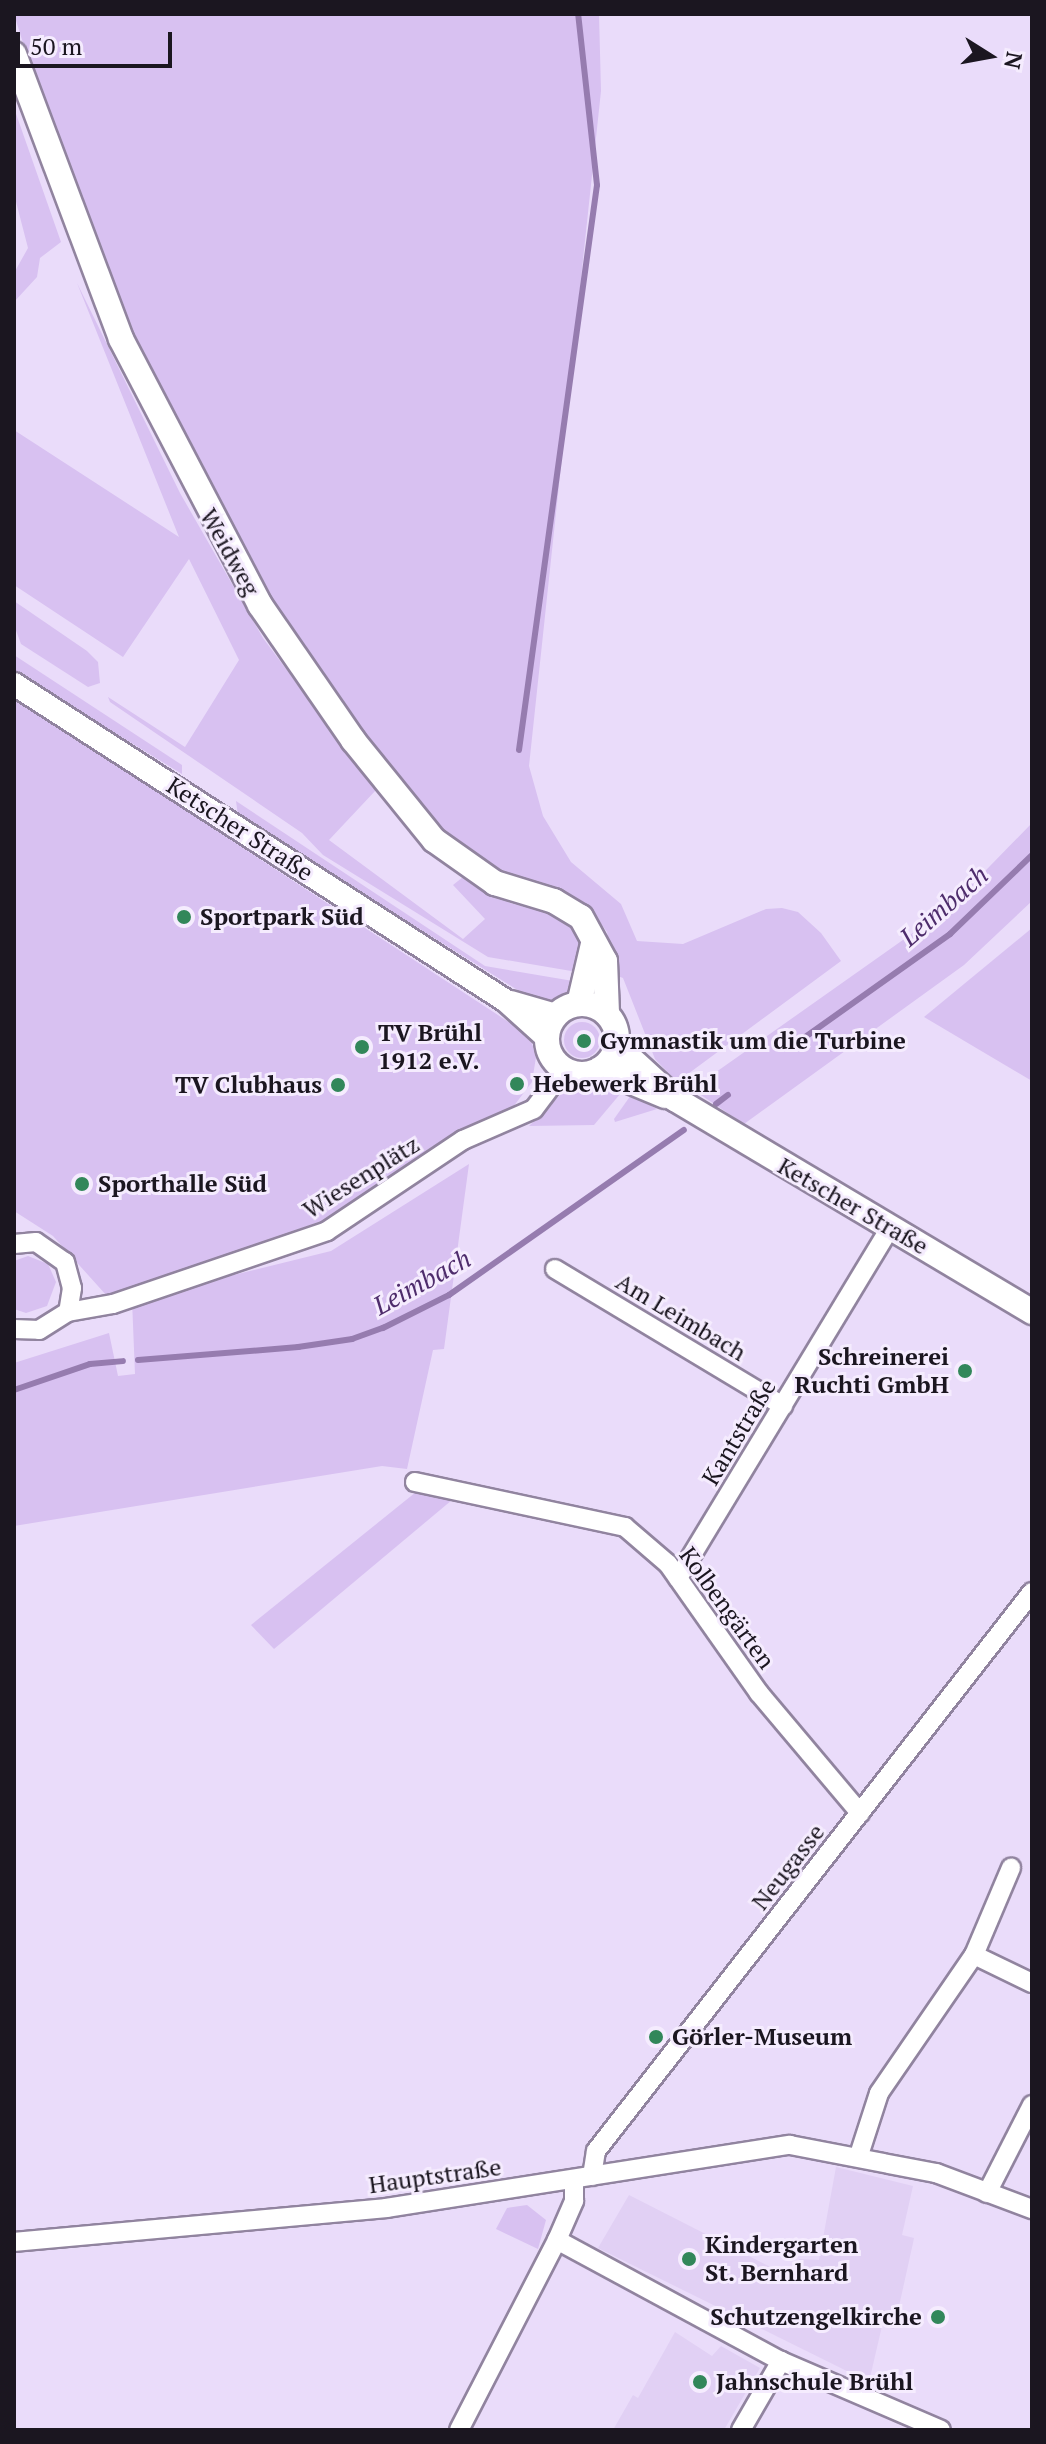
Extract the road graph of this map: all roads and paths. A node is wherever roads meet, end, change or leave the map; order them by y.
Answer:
1 (14, 54) edge
2 (14, 684) edge
3 (593, 936) junction
4 (579, 1004) junction
5 (607, 1014) junction
6 (552, 1027) junction
7 (617, 1046) junction
8 (564, 1069) junction
9 (600, 1069) junction
10 (692, 1110) junction
11 (890, 1228) junction
12 (14, 1244) edge
13 (555, 1269) dead end
14 (68, 1312) junction
15 (1032, 1312) edge
16 (14, 1329) edge
17 (783, 1406) junction
18 (415, 1482) dead end
19 (678, 1578) junction
20 (1029, 1602) edge
21 (860, 1813) junction
22 (1011, 1868) dead end
23 (974, 1955) junction
24 (1032, 1983) edge
25 (1032, 2105) edge
26 (859, 2155) junction
27 (583, 2178) junction
28 (987, 2193) junction
29 (1032, 2209) edge
30 (557, 2240) junction
31 (14, 2242) edge
32 (781, 2361) junction
33 (459, 2430) edge
34 (741, 2430) edge
35 (941, 2430) edge

1 - 3 main road, Weidweg
2 - 6 street, Ketscher Straße
3 - 4 main road
3 - 5 main road
4 - 5 main road
4 - 6 main road
5 - 7 main road
6 - 8 main road
7 - 9 main road
7 - 10 main road, Ketscher Straße
8 - 9 main road
8 - 14 street, Wiesenplätz
9 - 10 main road, Ketscher Straße
10 - 11 main road, Ketscher Straße
11 - 15 main road, Ketscher Straße
11 - 17 street, Kantstraße
12 - 14 street
13 - 17 street, Am Leimbach
14 - 16 street, Wiesenplätz
17 - 19 street, Kantstraße
18 - 19 street, Kolbengärten
19 - 21 street, Kolbengärten
20 - 21 street, Neugasse
21 - 27 street, Neugasse
22 - 23 street
23 - 24 street
23 - 26 street
25 - 28 street
26 - 27 street, Hauptstraße
26 - 28 street, Hauptstraße
27 - 30 street, Neugasse
27 - 31 street, Hauptstraße
28 - 29 street, Hauptstraße
30 - 32 street
30 - 33 street, Neugasse
32 - 34 street
32 - 35 street

